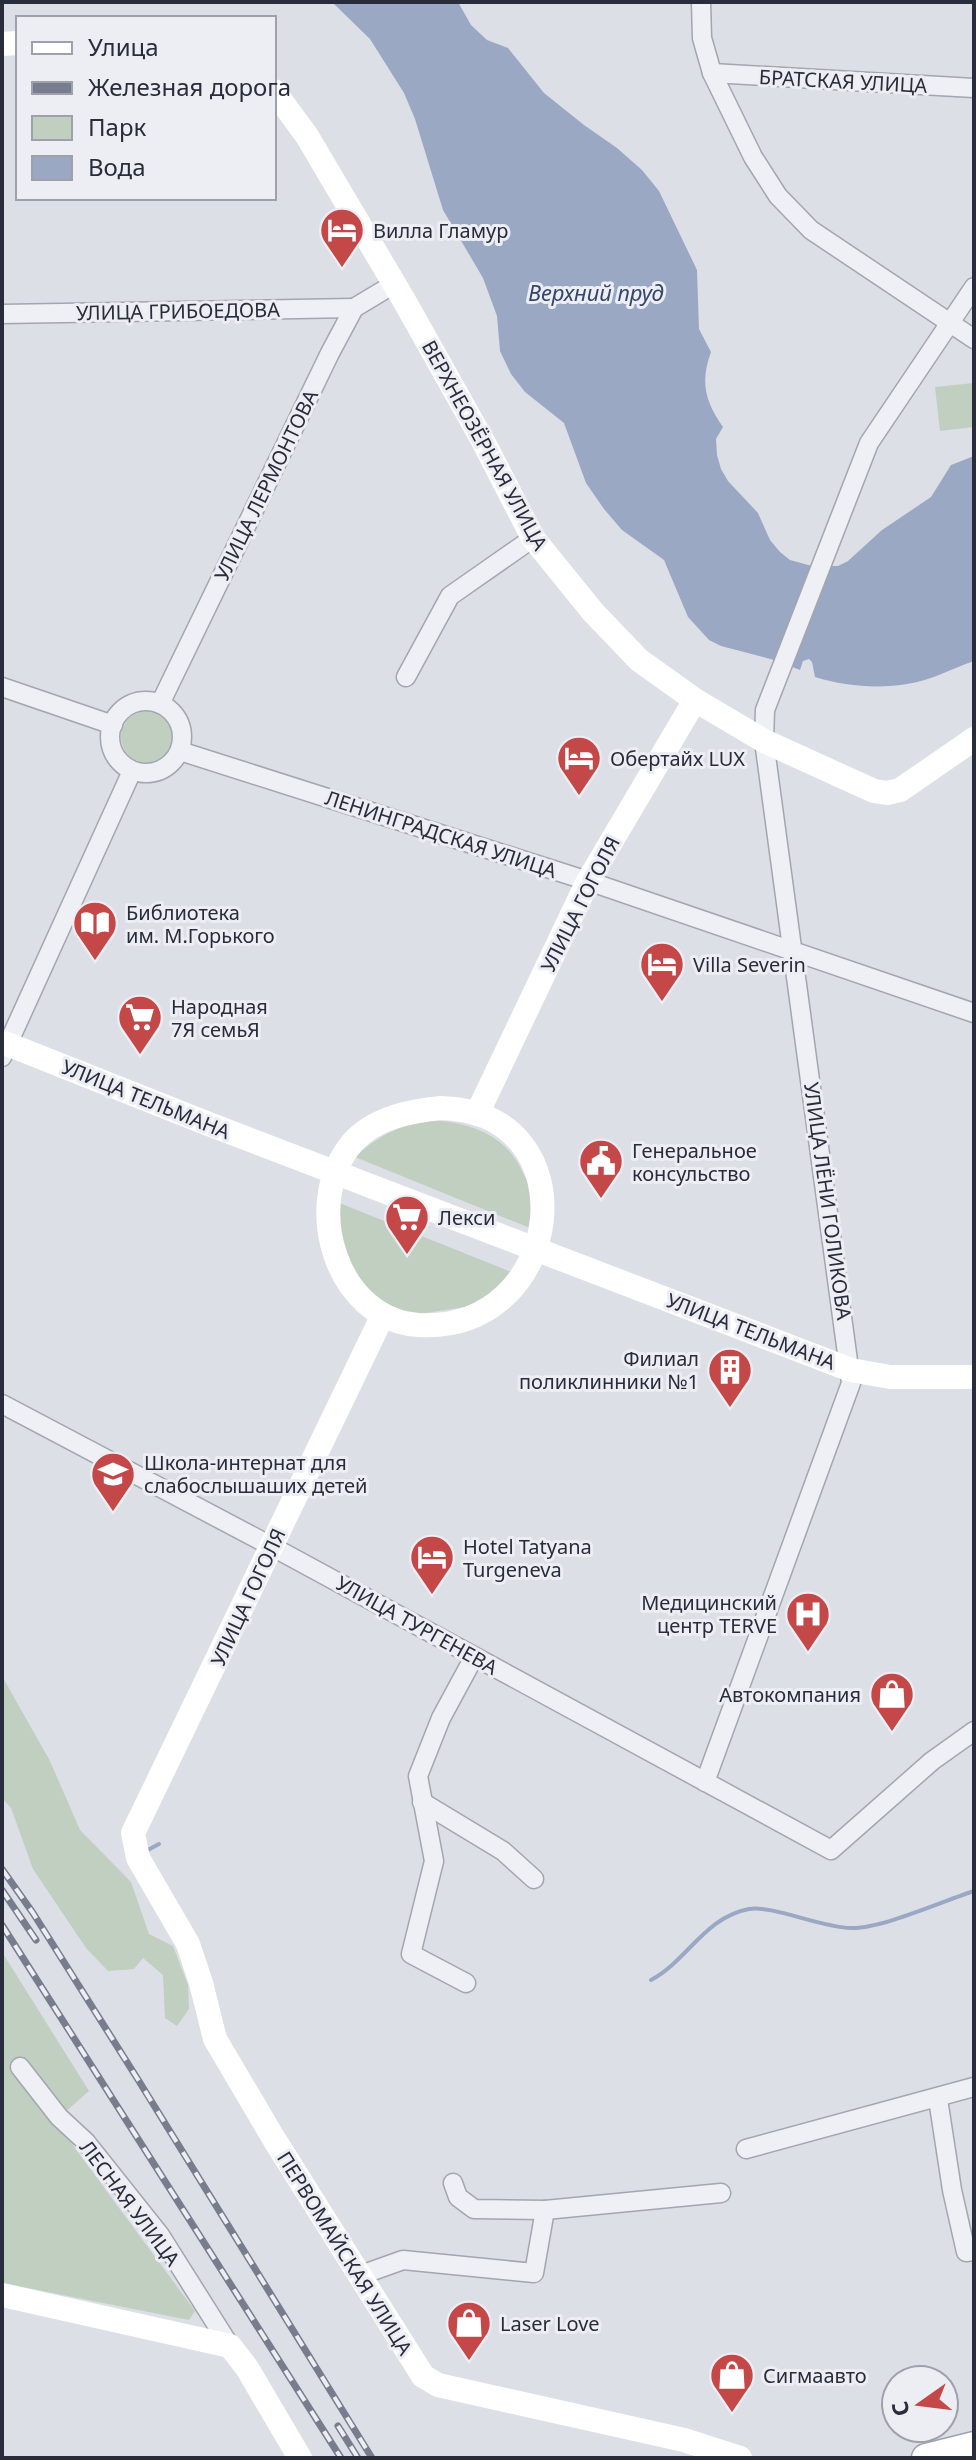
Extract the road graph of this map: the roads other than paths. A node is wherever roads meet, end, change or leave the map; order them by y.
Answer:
1 (701, 2) edge
2 (712, 73) junction
3 (974, 88) edge
4 (276, 94) edge
5 (394, 284) junction
6 (974, 287) edge
7 (354, 308) junction
8 (2, 314) edge
9 (949, 324) junction
10 (974, 339) edge
11 (533, 538) junction
12 (406, 677) dead end
13 (2, 687) edge
14 (695, 700) junction
15 (160, 704) junction
16 (113, 725) junction
17 (974, 739) edge
18 (764, 741) junction
19 (180, 751) junction
20 (132, 771) junction
21 (588, 881) junction
22 (793, 951) junction
23 (974, 1013) edge
24 (4, 1047) edge
25 (477, 1114) junction
26 (336, 1173) junction
27 (536, 1248) junction
28 (382, 1317) junction
29 (851, 1370) junction
30 (974, 1377) edge
31 (2, 1404) edge
32 (271, 1546) junction
33 (474, 1657) junction
34 (974, 1731) edge
35 (705, 1782) junction
36 (422, 1802) junction
37 (133, 1833) joint
38 (534, 1879) dead end
39 (466, 1983) dead end
40 (20, 2067) dead end
41 (974, 2087) edge
42 (938, 2099) junction
43 (746, 2149) dead end
44 (453, 2183) dead end
45 (721, 2193) dead end
46 (545, 2210) junction
47 (974, 2251) edge
48 (361, 2275) junction
49 (2, 2295) edge
50 (230, 2346) junction
51 (974, 2446) edge
52 (300, 2458) edge
53 (740, 2458) edge
54 (926, 2458) edge

1 - 2 street
2 - 3 street, БРАТСКАЯ УЛИЦА
2 - 9 street
4 - 5 street, ВЕРХНЕОЗЁРНАЯ УЛИЦА
5 - 7 street
5 - 11 street, ВЕРХНЕОЗЁРНАЯ УЛИЦА
6 - 9 street, УЛИЦА ЛЁНИ ГОЛИКОВА
7 - 8 street, УЛИЦА ГРИБОЕДОВА
7 - 15 street, УЛИЦА ЛЕРМОНТОВА
9 - 10 street
9 - 18 street, УЛИЦА ЛЁНИ ГОЛИКОВА
11 - 12 street
11 - 14 street, ВЕРХНЕОЗЁРНАЯ УЛИЦА
13 - 16 street
14 - 18 street, ВЕРХНЕОЗЁРНАЯ УЛИЦА
14 - 21 street, УЛИЦА ГОГОЛЯ
15 - 16 street
15 - 19 street
16 - 20 street
17 - 18 street, ВЕРХНЕОЗЁРНАЯ УЛИЦА
18 - 22 street, УЛИЦА ЛЁНИ ГОЛИКОВА
19 - 20 street
19 - 21 street, ЛЕНИНГРАДСКАЯ УЛИЦА
20 - 24 street
21 - 22 street, ЛЕНИНГРАДСКАЯ УЛИЦА
21 - 25 street, УЛИЦА ГОГОЛЯ
22 - 23 street, ЛЕНИНГРАДСКАЯ УЛИЦА
22 - 29 street, УЛИЦА ЛЁНИ ГОЛИКОВА
24 - 26 street, УЛИЦА ТЕЛЬМАНА
25 - 26 street
25 - 27 street
26 - 27 street, УЛИЦА ТЕЛЬМАНА
26 - 28 street
27 - 28 street
27 - 29 street, УЛИЦА ТЕЛЬМАНА
28 - 32 street, УЛИЦА ГОГОЛЯ
29 - 30 street, УЛИЦА ТЕЛЬМАНА
29 - 35 street, УЛИЦА ЛЁНИ ГОЛИКОВА
31 - 32 street, УЛИЦА ТУРГЕНЕВА
32 - 33 street, УЛИЦА ТУРГЕНЕВА
32 - 37 street, УЛИЦА ГОГОЛЯ
33 - 35 street, УЛИЦА ТУРГЕНЕВА
33 - 36 street
34 - 35 street, УЛИЦА ТУРГЕНЕВА
36 - 38 street
36 - 39 street
37 - 48 street, ПЕРВОМАЙСКАЯ УЛИЦА
40 - 50 street, ЛЕСНАЯ УЛИЦА
41 - 42 street
42 - 43 street
42 - 47 street
44 - 46 street
45 - 46 street
46 - 48 street
48 - 53 street, ПЕРВОМАЙСКАЯ УЛИЦА
49 - 50 street
50 - 52 street, ЛЕСНАЯ УЛИЦА
51 - 54 main road

